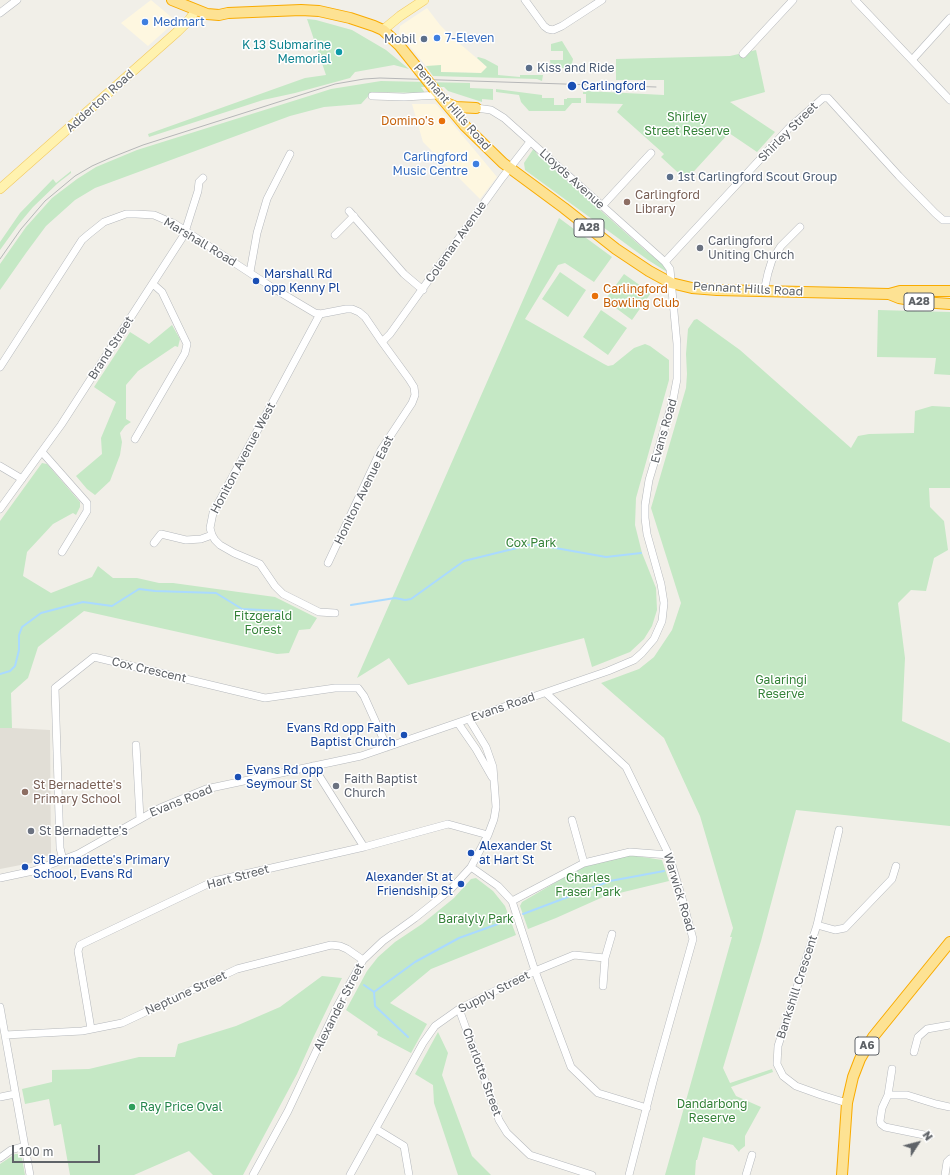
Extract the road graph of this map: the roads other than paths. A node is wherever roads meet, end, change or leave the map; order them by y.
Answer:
1 (18, 0) edge
2 (172, 0) edge
3 (424, 0) edge
4 (525, 0) edge
5 (602, 0) edge
6 (793, 0) edge
7 (855, 0) edge
8 (196, 10) junction
9 (0, 14) edge
10 (950, 18) edge
11 (382, 30) junction
12 (743, 54) dead end
13 (912, 60) junction
14 (440, 95) junction
15 (372, 96) dead end
16 (950, 100) edge
17 (476, 108) joint
18 (530, 142) junction
19 (651, 153) dead end
20 (290, 154) dead end
21 (510, 168) junction
22 (203, 178) dead end
23 (0, 189) edge
24 (602, 206) junction
25 (950, 220) edge
26 (800, 227) dead end
27 (187, 231) junction
28 (336, 235) dead end
29 (665, 262) junction
30 (250, 272) junction
31 (671, 283) junction
32 (153, 284) junction
33 (423, 290) junction
34 (764, 291) junction
35 (948, 292) edge
36 (889, 294) junction
37 (950, 304) edge
38 (320, 314) junction
39 (382, 342) junction
40 (0, 367) edge
41 (135, 439) dead end
42 (42, 452) junction
43 (0, 466) edge
44 (22, 479) junction
45 (0, 509) edge
46 (212, 535) junction
47 (154, 543) dead end
48 (62, 552) dead end
49 (328, 563) dead end
50 (335, 613) dead end
51 (546, 693) junction
52 (469, 719) junction
53 (458, 722) junction
54 (136, 745) dead end
55 (387, 747) junction
56 (313, 766) junction
57 (494, 782) junction
58 (140, 819) junction
59 (572, 820) dead end
60 (839, 830) dead end
61 (488, 835) junction
62 (364, 848) junction
63 (669, 855) junction
64 (63, 860) junction
65 (584, 863) junction
66 (896, 866) dead end
67 (471, 867) junction
68 (0, 878) edge
69 (512, 901) junction
70 (817, 925) junction
71 (612, 934) dead end
72 (950, 942) edge
73 (605, 958) junction
74 (363, 960) junction
75 (535, 971) junction
76 (603, 986) dead end
77 (0, 1007) edge
78 (459, 1009) junction
79 (950, 1025) edge
80 (92, 1029) junction
81 (5, 1035) junction
82 (914, 1052) dead end
83 (892, 1070) dead end
84 (15, 1094) junction
85 (888, 1095) junction
86 (0, 1097) edge
87 (847, 1103) junction
88 (950, 1107) edge
89 (647, 1108) junction
90 (376, 1129) junction
91 (929, 1136) dead end
92 (24, 1146) junction
93 (752, 1155) dead end
94 (0, 1158) edge
95 (950, 1159) edge
96 (30, 1175) edge
97 (253, 1175) edge
98 (350, 1175) edge
99 (409, 1175) edge
100 (592, 1175) edge
101 (629, 1175) edge
102 (746, 1175) edge
103 (842, 1175) edge
104 (945, 1175) edge

1 - 9 street
2 - 8 highway, Pennant Hills Road / A28
3 - 11 main road
4 - 5 street
6 - 12 street
7 - 13 street
8 - 11 highway, Pennant Hills Road / A28
8 - 23 main road, Adderton Road
10 - 13 street
11 - 14 highway, Pennant Hills Road / A28, bridge
13 - 16 street
14 - 15 street
14 - 17 highway
14 - 21 highway, Pennant Hills Road / A28
17 - 18 street, Lloyds Avenue
18 - 21 street, Coleman Avenue
18 - 24 street, Lloyds Avenue
19 - 24 street
20 - 30 street
21 - 31 highway, Pennant Hills Road / A28
21 - 33 street, Coleman Avenue
22 - 27 street, Brand Street
24 - 29 street, Lloyds Avenue
25 - 29 street, Shirley Street
26 - 34 street
27 - 30 street, Marshall Road
27 - 32 street, Brand Street
27 - 40 street, Marshall Road
28 - 33 street
29 - 31 street
30 - 38 street, Marshall Road
31 - 34 highway, Pennant Hills Road / A28
31 - 51 street, Evans Road
32 - 41 street
32 - 42 street, Brand Street
33 - 39 street, Coleman Avenue
34 - 36 highway, Pennant Hills Road / A28
35 - 36 highway, Pennant Hills Road / A28
36 - 37 highway, Pennant Hills Road / A28
38 - 39 street, Honiton Avenue East
38 - 46 street, Honiton Avenue West
39 - 49 street, Honiton Avenue East
42 - 44 street, Brand Street
42 - 48 street
43 - 44 street
44 - 45 street, Brand Street
46 - 47 street
46 - 50 street
51 - 52 street, Evans Road
51 - 63 street, Warwick Road
52 - 53 street, Evans Road
52 - 57 street, Alexander Street
53 - 55 street, Evans Road
53 - 57 street, Alexander Street
54 - 58 street
55 - 56 street, Evans Road
55 - 64 street, Cox Crescent
56 - 58 street, Evans Road
56 - 62 street
57 - 61 street, Alexander Street
58 - 64 street, Evans Road
59 - 65 street
60 - 70 street, Bankshill Crescent
61 - 62 street, Hart Street
61 - 67 street, Alexander Street
62 - 80 street, Hart Street
63 - 65 street
63 - 89 street, Warwick Road
64 - 68 street, Evans Road
65 - 69 street
66 - 70 street
67 - 69 street
67 - 74 street, Alexander Street
69 - 75 street
70 - 87 street, Bankshill Crescent
71 - 73 street
72 - 87 highway, A6
73 - 75 street, Supply Street
73 - 76 street
74 - 80 street, Neptune Street
74 - 97 street, Alexander Street
75 - 78 street, Supply Street
75 - 89 street
77 - 81 street
78 - 90 street, Supply Street
78 - 100 street, Charlotte Street
79 - 82 street
80 - 81 street, Neptune Street
81 - 84 street
83 - 85 street
84 - 86 street
84 - 92 street
85 - 88 street
85 - 91 street
87 - 103 highway, A6
89 - 101 street, Warwick Road
90 - 98 street, Supply Street
90 - 99 street
92 - 94 street
92 - 96 street
93 - 102 street
95 - 104 street

